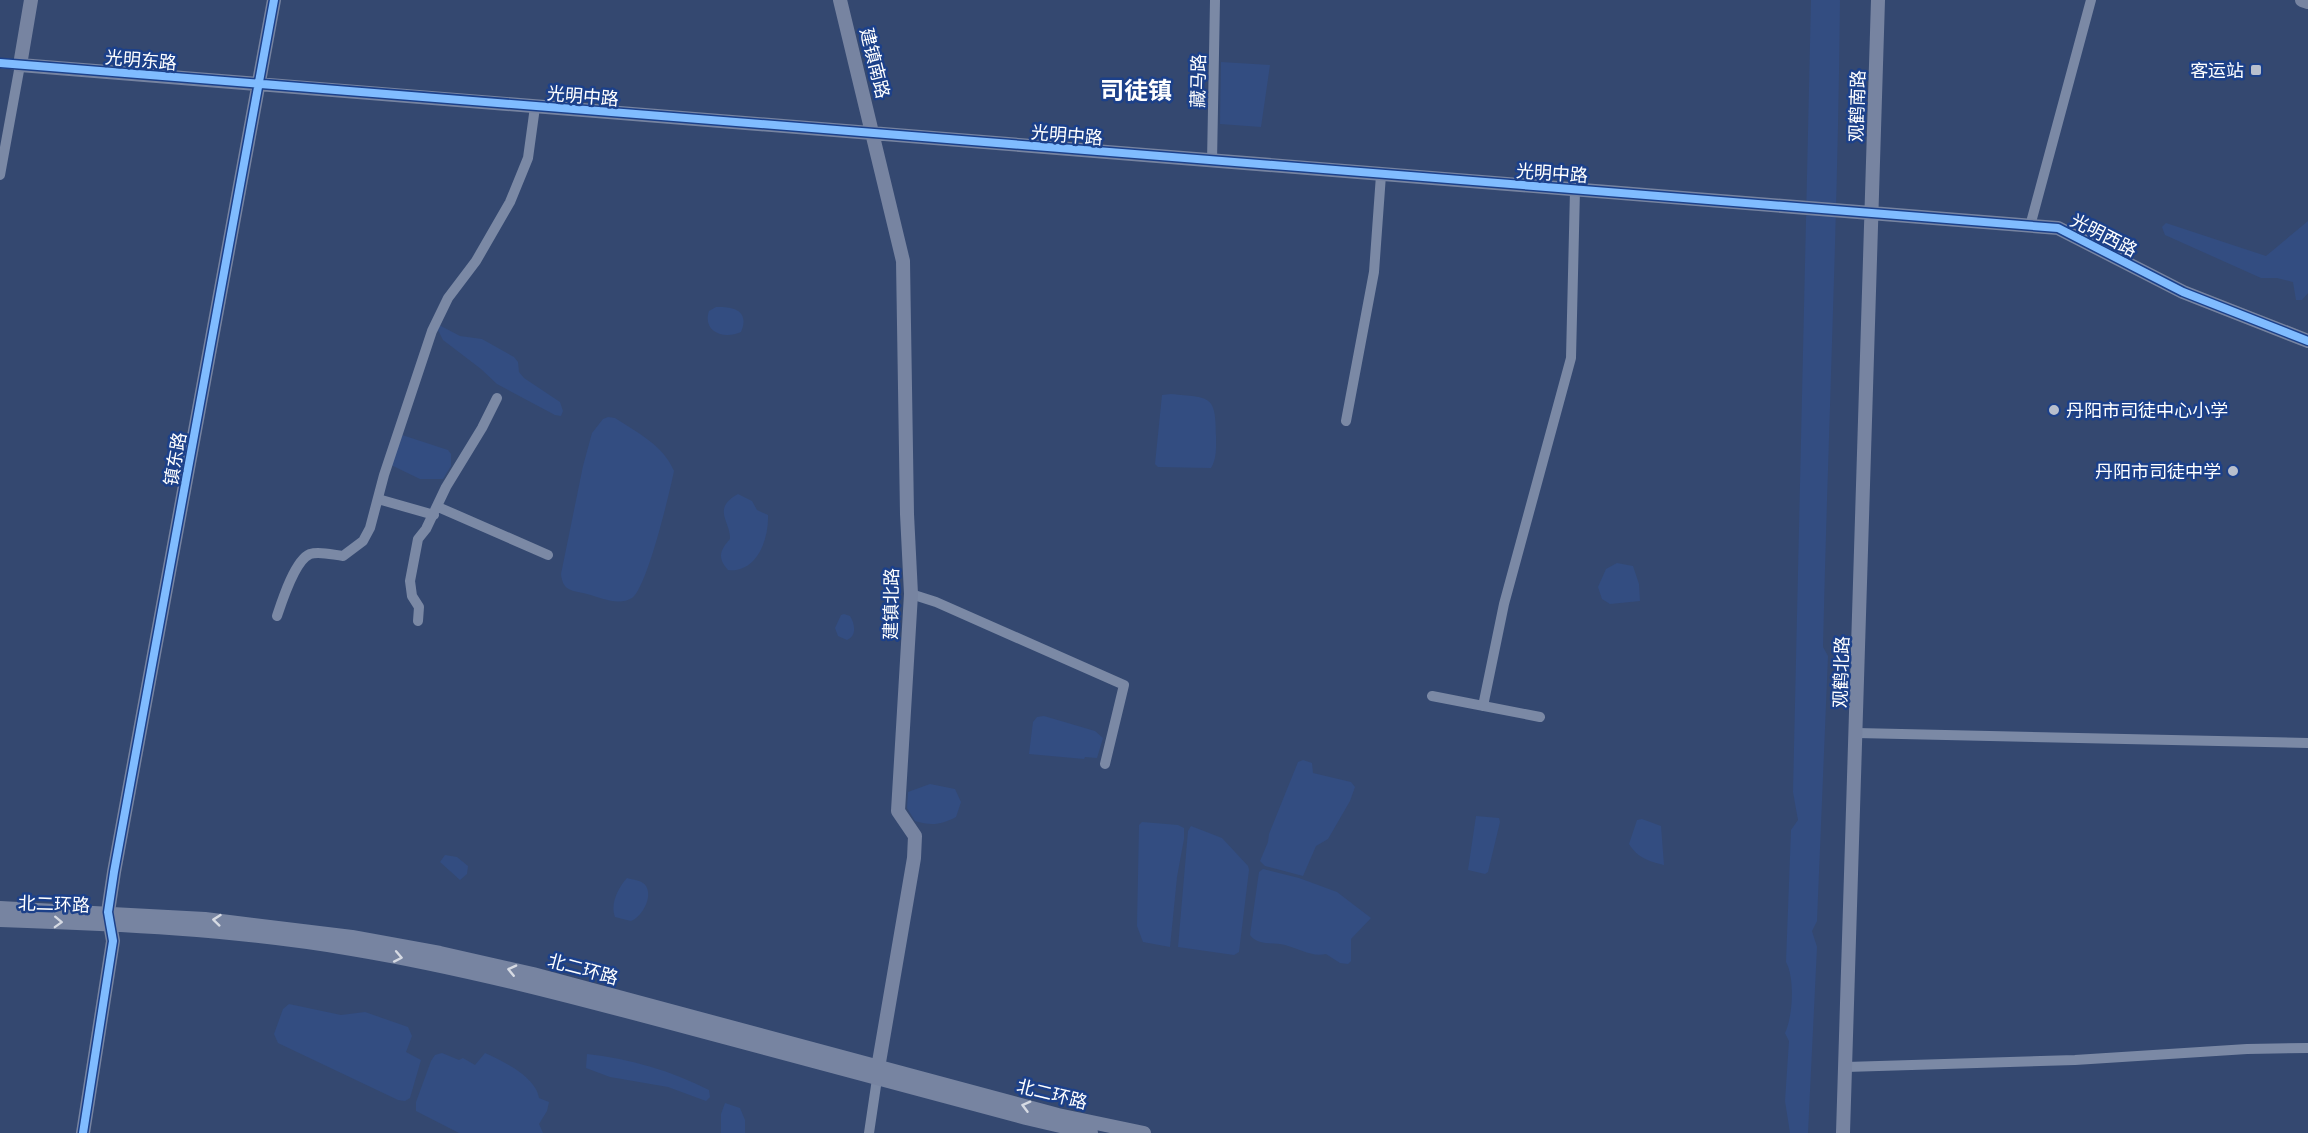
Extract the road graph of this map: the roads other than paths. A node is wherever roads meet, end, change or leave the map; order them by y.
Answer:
1 (31, 0) edge
2 (274, 0) edge
3 (840, 0) edge
4 (1215, 0) edge
5 (1878, 0) edge
6 (2091, 0) edge
7 (2302, 0) edge
8 (2308, 2) edge
9 (0, 63) edge
10 (20, 65) junction
11 (260, 84) junction
12 (534, 107) junction
13 (874, 135) junction
14 (1212, 162) junction
15 (0, 175) edge
16 (1381, 175) junction
17 (1575, 189) junction
18 (1873, 213) junction
19 (2030, 226) junction
20 (2308, 341) edge
21 (497, 398) dead end
22 (1346, 421) dead end
23 (378, 500) junction
24 (436, 511) junction
25 (548, 555) dead end
26 (911, 594) junction
27 (277, 616) dead end
28 (418, 621) dead end
29 (1432, 696) dead end
30 (1483, 706) junction
31 (1540, 717) dead end
32 (1857, 733) junction
33 (2308, 743) edge
34 (1105, 764) dead end
35 (0, 908) edge
36 (110, 918) junction
37 (0, 920) edge
38 (2308, 1048) edge
39 (1846, 1067) junction
40 (877, 1073) junction
41 (83, 1133) edge
42 (869, 1133) edge
43 (1091, 1133) edge
44 (1144, 1133) edge
45 (1843, 1133) edge

1 - 10 street
2 - 11 street, 镇东路
3 - 13 street, 建镇南路
4 - 14 street, 藏马路
5 - 18 street, 观鹤南路
6 - 19 street
7 - 8 street
9 - 10 street
10 - 11 street, 光明东路
10 - 15 street
11 - 12 street, 光明中路
11 - 36 street, 镇东路
12 - 13 street, 光明中路
12 - 23 street
13 - 14 street, 光明中路
13 - 26 street, 建镇北路
14 - 16 street, 光明中路
16 - 17 street, 光明中路
16 - 22 street
17 - 18 street, 光明中路
17 - 30 street
18 - 19 street, 光明西路
18 - 32 street, 观鹤北路
19 - 20 street, 光明西路
21 - 24 street
23 - 24 street
23 - 27 street
24 - 25 street
24 - 28 street
26 - 34 street
26 - 40 street, 建镇北路
29 - 30 street
30 - 31 street
32 - 33 street
32 - 39 street, 观鹤北路
35 - 36 street, 北二环路
37 -> 36 street, 北二环路
36 - 40 street, 北二环路
36 - 41 street, 镇东路
38 - 39 street
39 - 45 street, 观鹤北路
40 - 42 street
40 - 43 street, 北二环路
44 -> 40 street, 北二环路

